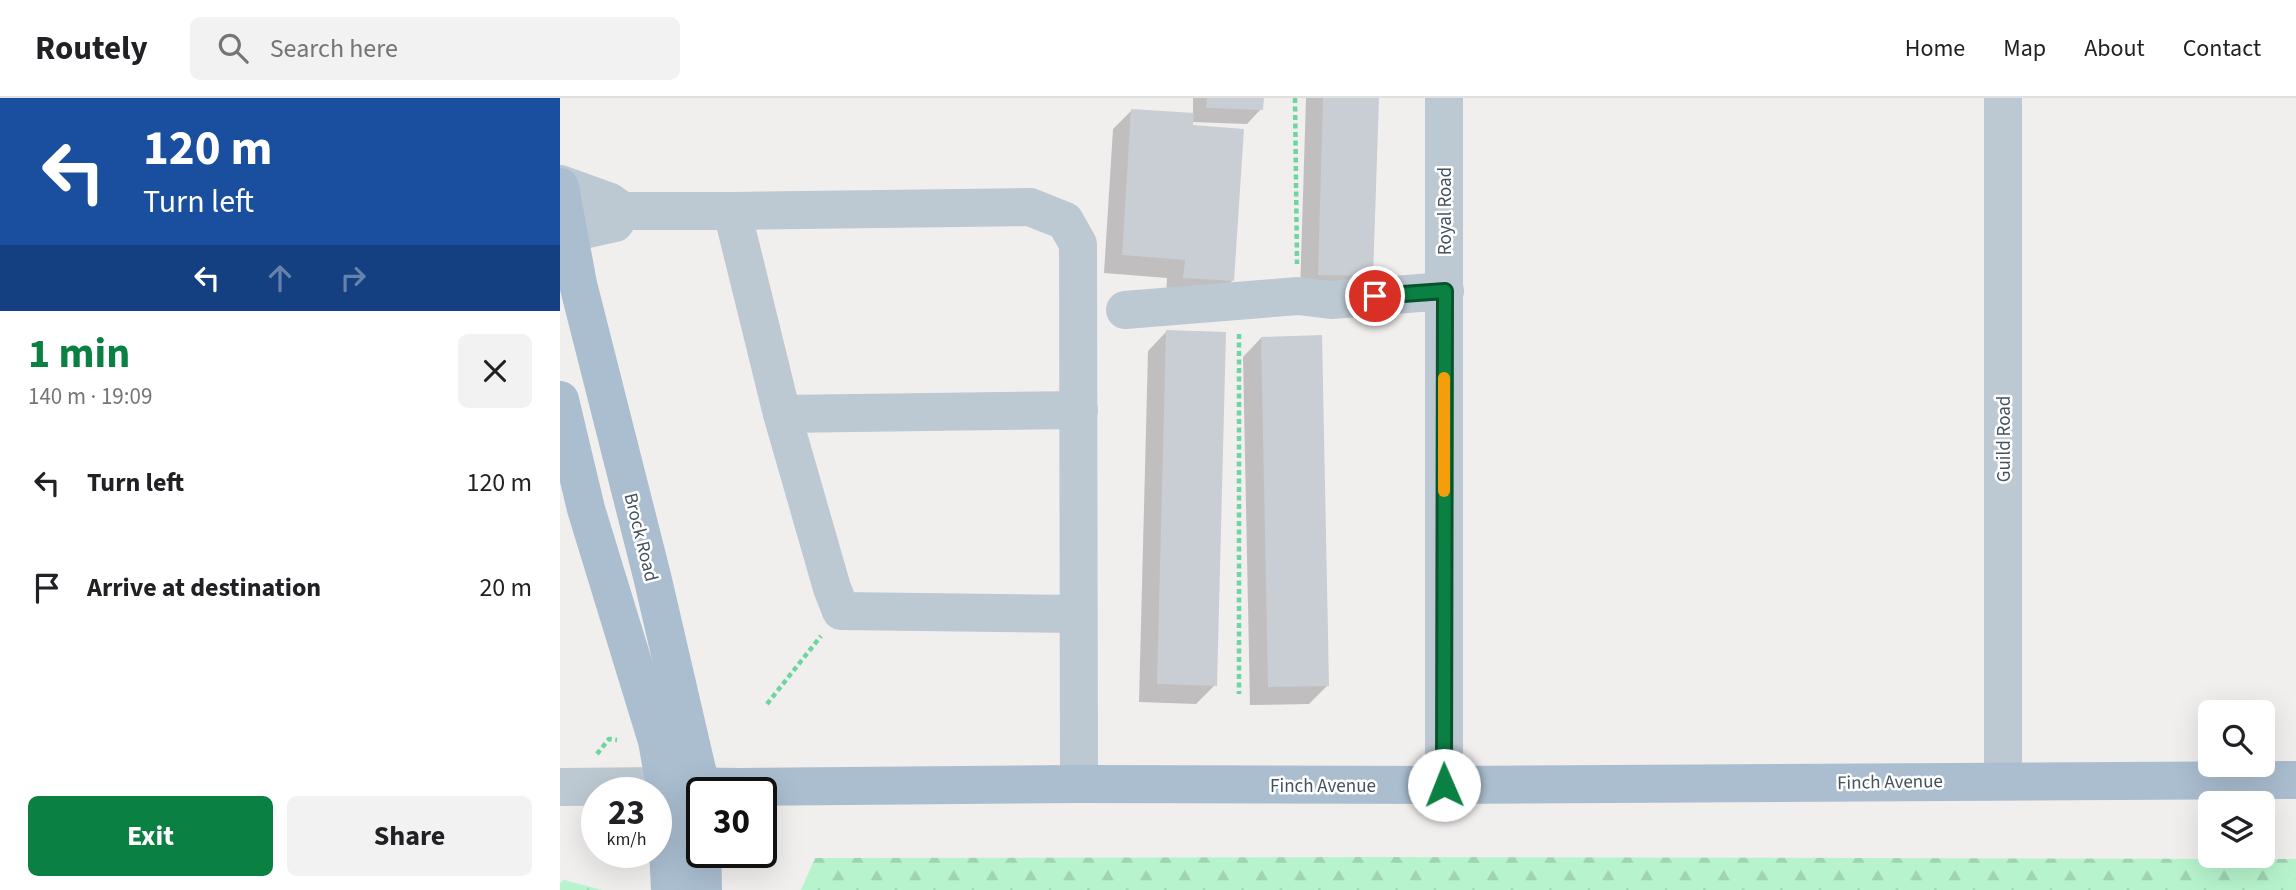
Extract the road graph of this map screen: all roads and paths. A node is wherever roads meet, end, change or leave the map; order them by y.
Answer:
1 (1295, 98) edge
2 (1444, 98) edge
3 (2003, 98) edge
4 (560, 186) edge
5 (623, 211) junction
6 (732, 211) junction
7 (569, 233) junction
8 (1445, 291) junction
9 (1298, 296) junction
10 (1239, 301) junction
11 (1125, 310) dead end
12 (560, 400) edge
13 (1079, 410) junction
14 (782, 414) junction
15 (841, 611) junction
16 (1078, 614) junction
17 (1239, 694) dead end
18 (767, 704) dead end
19 (2003, 780) junction
20 (2296, 780) edge
21 (1079, 784) junction
22 (1444, 785) junction
23 (560, 786) edge
24 (683, 786) junction
25 (670, 890) edge
26 (703, 890) edge

1 - 9 path
2 - 8 street, Royal Road
3 - 19 street, Guild Road
4 - 5 street
4 - 7 main road, Brock Road
5 - 6 street
5 - 7 street
6 - 13 street
6 - 14 street
7 - 24 main road, Brock Road
8 - 9 street
8 - 22 street, Royal Road
9 - 10 street
10 - 11 street
10 - 17 path
12 - 24 main road, Brock Road
13 - 14 street
13 - 16 street
14 - 15 street
15 - 16 street
15 - 18 path
16 - 21 street
19 - 20 main road, Finch Avenue
19 - 22 main road, Finch Avenue
21 - 22 main road, Finch Avenue
21 - 24 main road, Finch Avenue
23 - 24 street, Finch Avenue
24 - 25 main road, Brock Road
24 - 26 main road, Brock Road

